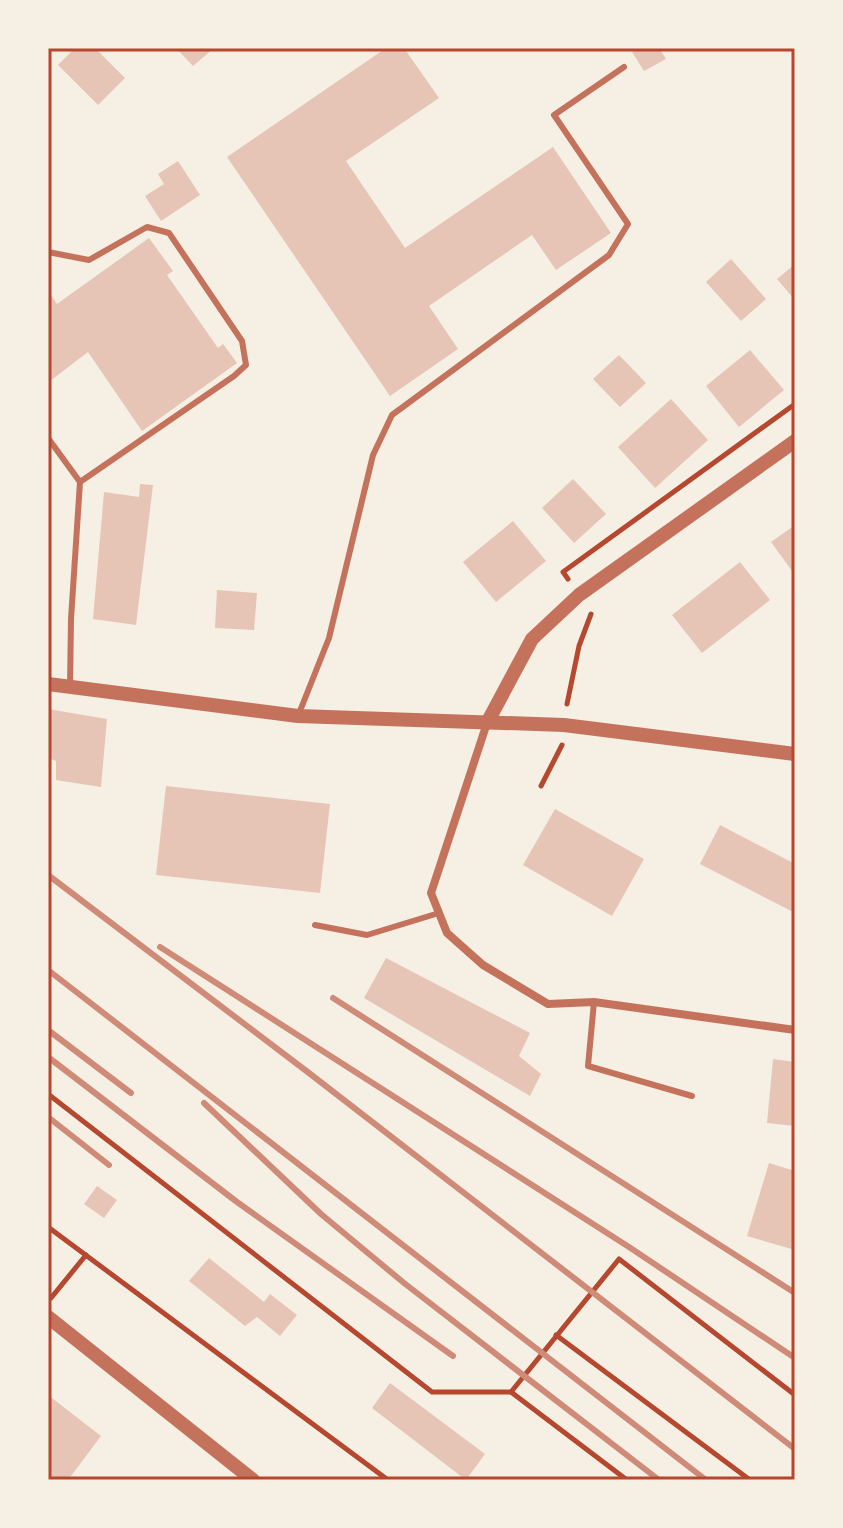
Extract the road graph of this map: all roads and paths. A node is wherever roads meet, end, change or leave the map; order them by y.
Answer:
1 (624, 67) dead end
2 (48, 252) edge
3 (48, 438) edge
4 (795, 441) edge
5 (80, 482) junction
6 (592, 616) dead end
7 (48, 684) edge
8 (70, 687) junction
9 (569, 694) dead end
10 (298, 716) junction
11 (487, 723) junction
12 (562, 747) dead end
13 (795, 754) edge
14 (541, 786) dead end
15 (439, 913) junction
16 (315, 925) dead end
17 (594, 1002) junction
18 (795, 1030) edge
19 (48, 1094) edge
20 (692, 1096) dead end
21 (48, 1227) edge
22 (86, 1255) junction
23 (49, 1300) edge
24 (48, 1317) edge
25 (556, 1335) junction
26 (511, 1392) junction
27 (795, 1395) edge
28 (253, 1480) edge
29 (388, 1480) edge
30 (627, 1480) edge
31 (750, 1480) edge

1 - 10 lane
2 - 5 lane
3 - 5 lane
4 - 11 street
5 - 8 lane
6 - 9 path
7 - 8 street
8 - 10 street
10 - 11 street
11 - 13 street
11 - 15 street
12 - 14 path
15 - 16 lane
15 - 17 street
17 - 18 street
17 - 20 lane
19 - 26 path
21 - 22 path
22 - 23 path
22 - 29 path
24 - 28 street
25 - 26 path
25 - 27 path
25 - 31 path
26 - 30 path

